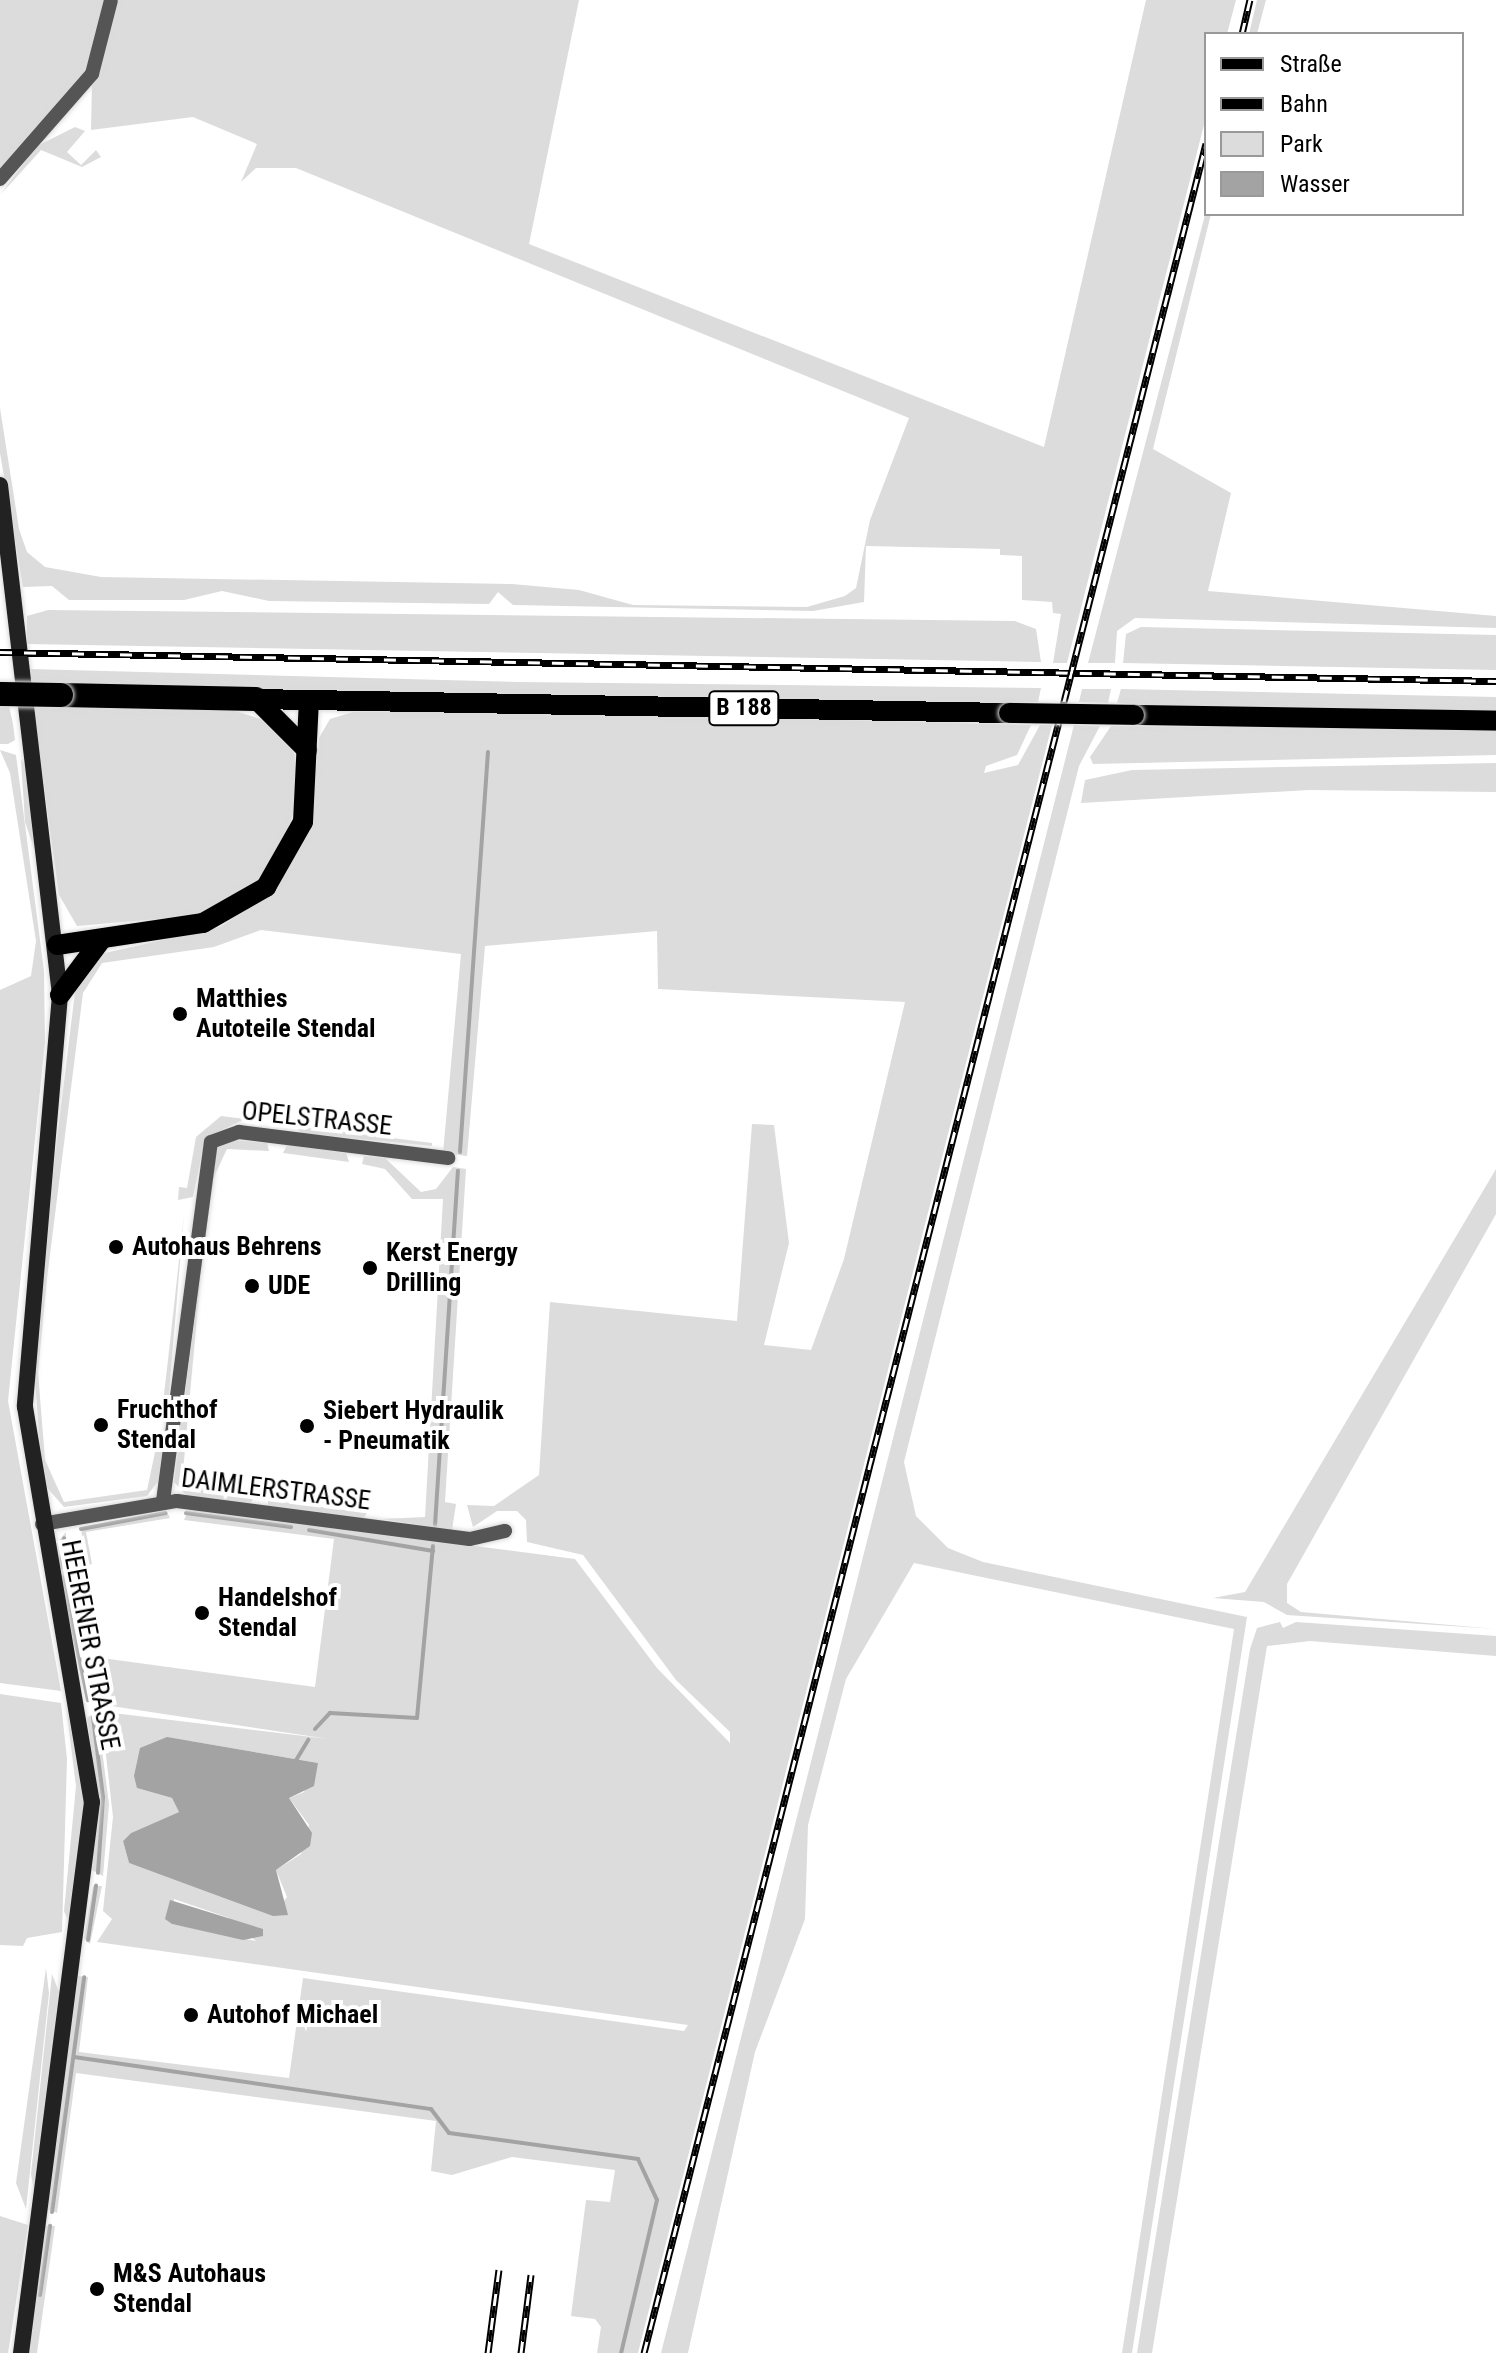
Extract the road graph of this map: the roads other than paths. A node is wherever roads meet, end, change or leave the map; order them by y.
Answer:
1 (111, 0) edge
2 (0, 179) edge
3 (0, 485) edge
4 (0, 694) edge
5 (256, 699) junction
6 (309, 700) junction
7 (1496, 721) edge
8 (307, 750) junction
9 (101, 940) junction
10 (57, 945) junction
11 (60, 995) junction
12 (448, 1158) dead end
13 (163, 1501) junction
14 (42, 1524) junction
15 (505, 1531) dead end
16 (21, 2353) edge

1 - 2 street
3 - 10 main road, HEERENER STRASSE
4 - 5 highway, B 188, bridge
5 - 6 main road, B 188
5 - 8 main road
6 - 7 main road, B 188, bridge
6 - 8 main road
8 - 9 main road
9 - 10 main road
9 - 11 main road
10 - 11 main road, HEERENER STRASSE
11 - 14 main road, HEERENER STRASSE
12 - 13 street, OPELSTRASSE
13 - 14 street, DAIMLERSTRASSE
13 - 15 street, DAIMLERSTRASSE
14 - 16 main road, HEERENER STRASSE

